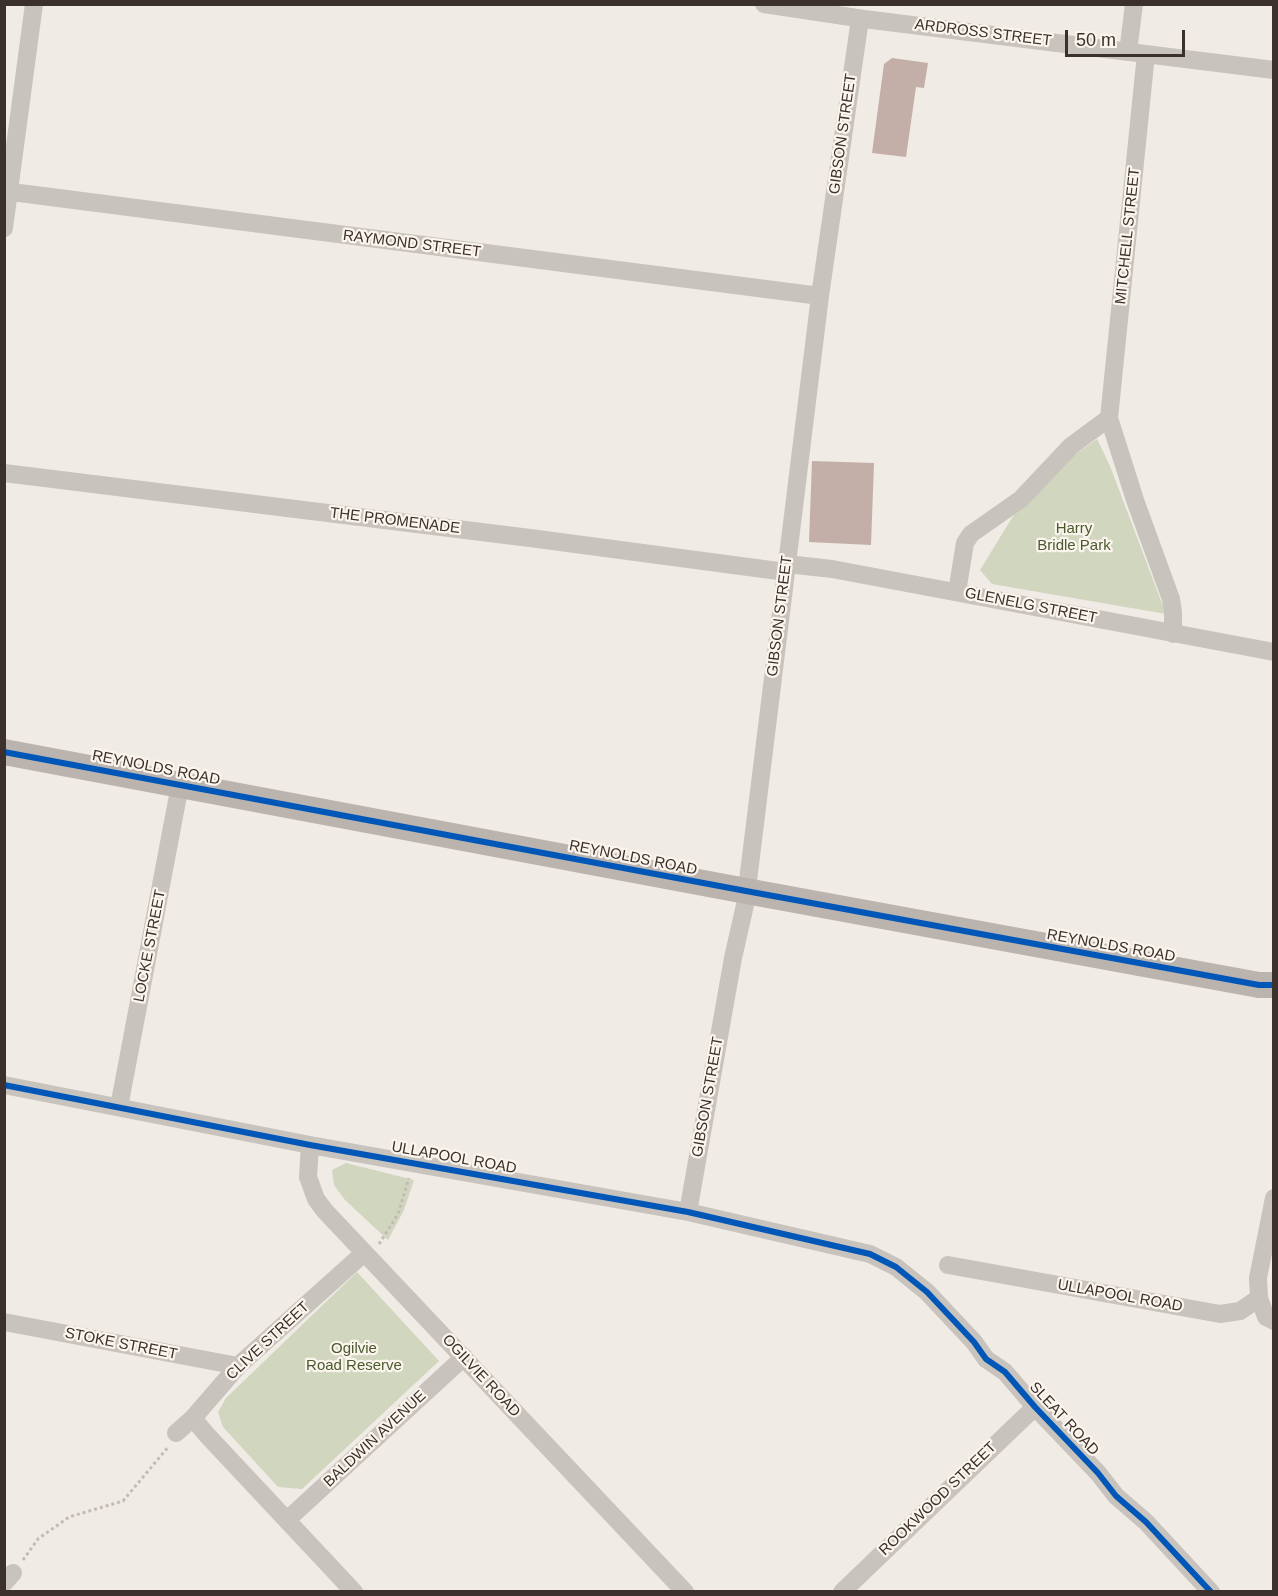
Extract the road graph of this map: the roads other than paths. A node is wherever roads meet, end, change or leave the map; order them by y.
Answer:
1 (34, 4) edge
2 (764, 4) edge
3 (1134, 4) edge
4 (860, 19) junction
5 (1137, 53) junction
6 (1274, 70) edge
7 (7, 191) edge
8 (4, 228) edge
9 (820, 296) junction
10 (1110, 418) junction
11 (4, 473) edge
12 (786, 568) junction
13 (957, 592) junction
14 (1173, 634) junction
15 (1274, 652) edge
16 (4, 752) edge
17 (180, 785) junction
18 (746, 891) junction
19 (1269, 988) edge
20 (4, 1085) edge
21 (119, 1107) junction
22 (310, 1145) junction
23 (1274, 1198) edge
24 (688, 1212) junction
25 (372, 1249) junction
26 (948, 1265) dead end
27 (896, 1267) joint
28 (1259, 1298) junction
29 (1274, 1321) edge
30 (4, 1322) edge
31 (464, 1357) junction
32 (238, 1366) junction
33 (1035, 1407) junction
34 (193, 1418) junction
35 (176, 1433) road end
36 (287, 1520) junction
37 (354, 1592) edge
38 (685, 1592) edge
39 (842, 1592) edge
40 (1211, 1592) edge

1 - 7 street
2 - 4 street, ARDROSS STREET
3 - 5 street, MITCHELL STREET
4 - 5 street, ARDROSS STREET
4 - 9 street, GIBSON STREET
5 - 6 street, ARDROSS STREET
5 - 10 street, MITCHELL STREET
7 - 8 street
7 - 9 street, RAYMOND STREET
9 - 12 street, GIBSON STREET
10 - 13 street
10 - 14 street
11 - 12 street, THE PROMENADE
12 - 13 street, GLENELG STREET
12 - 18 street, GIBSON STREET
13 - 14 street, GLENELG STREET
14 - 15 street, GLENELG STREET
16 - 17 street, REYNOLDS ROAD
17 - 18 street, REYNOLDS ROAD
17 - 21 street, LOCKE STREET
18 - 19 street, REYNOLDS ROAD
18 - 24 street, GIBSON STREET
20 - 21 street, ULLAPOOL ROAD
21 - 22 street, ULLAPOOL ROAD
22 - 24 street, ULLAPOOL ROAD
22 - 25 street, OGILVIE ROAD
23 - 28 street
24 - 27 street, ULLAPOOL ROAD
25 - 31 street, OGILVIE ROAD
25 - 32 street, CLIVE STREET
26 - 28 street, ULLAPOOL ROAD
27 - 33 street, SLEAT ROAD
28 - 29 street
30 - 32 street, STOKE STREET
31 - 36 street, BALDWIN AVENUE
31 - 38 street, OGILVIE ROAD
32 - 34 street, CLIVE STREET
33 - 39 street, ROOKWOOD STREET
33 - 40 street, SLEAT ROAD
34 - 35 street, CLIVE STREET
34 - 36 street
36 - 37 street

